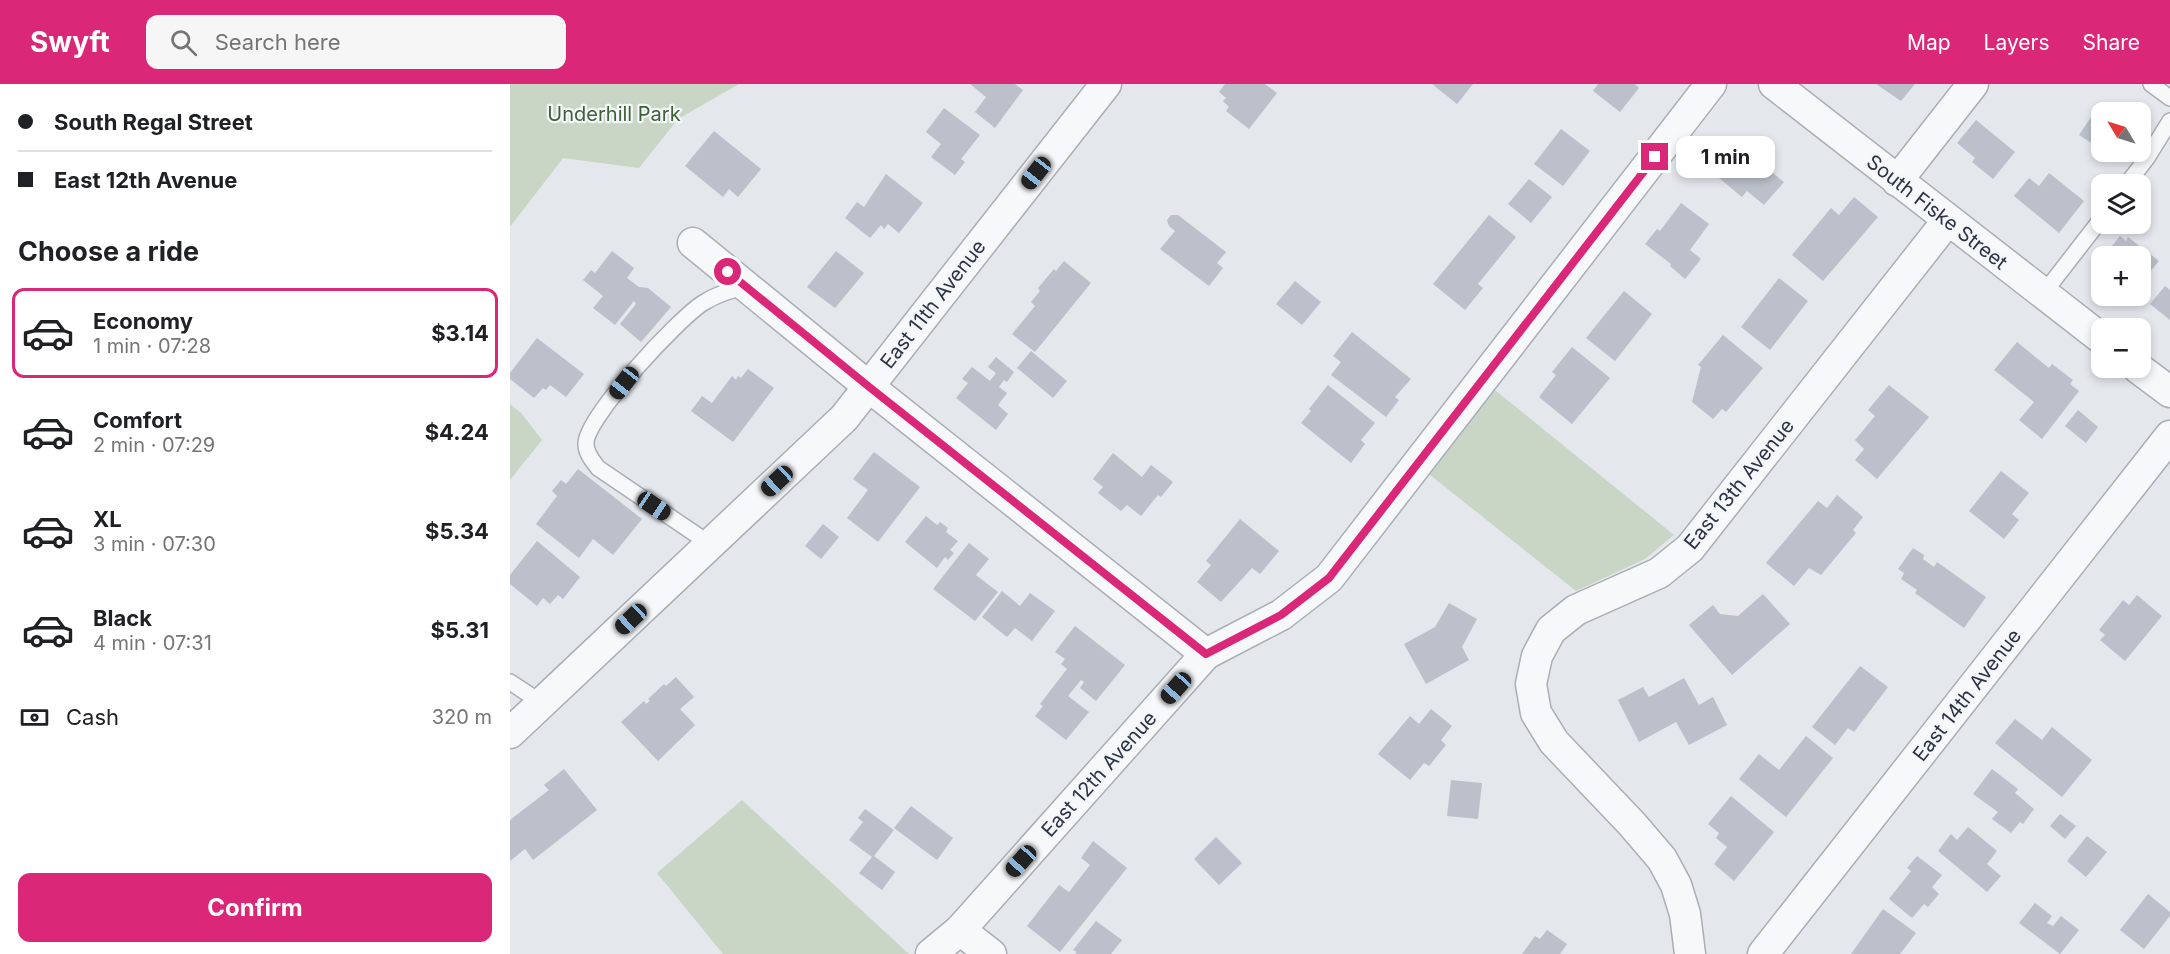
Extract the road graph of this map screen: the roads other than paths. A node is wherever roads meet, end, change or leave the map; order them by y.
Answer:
1 (1106, 84) edge
2 (1711, 84) edge
3 (1774, 84) edge
4 (1973, 84) edge
5 (2151, 84) edge
6 (2170, 98) edge
7 (2170, 121) edge
8 (2135, 174) edge
9 (1897, 181) junction
10 (1948, 220) junction
11 (2091, 232) edge
12 (693, 243) dead end
13 (746, 287) junction
14 (2043, 294) junction
15 (2091, 331) edge
16 (2151, 378) edge
17 (868, 386) junction
18 (2170, 392) edge
19 (2170, 436) edge
20 (710, 544) junction
21 (1206, 654) junction
22 (510, 682) edge
23 (542, 703) junction
24 (510, 733) edge
25 (960, 930) junction
26 (931, 954) edge
27 (991, 954) edge
28 (1690, 954) edge
29 (1763, 954) edge

1 - 17 street, East 11th Avenue
2 - 21 street, East 12th Avenue
3 - 9 street, South Fiske Street
4 - 9 street
5 - 6 lane
7 - 8 lane
9 - 10 street, South Fiske Street
10 - 14 street, South Fiske Street
10 - 28 street, East 13th Avenue
11 - 14 lane
12 - 13 street
13 - 17 street
13 - 20 lane
14 - 15 street, South Fiske Street
16 - 18 street
17 - 20 street, East 11th Avenue
17 - 21 street
19 - 29 street, East 14th Avenue
20 - 23 street, East 11th Avenue
21 - 25 street, East 12th Avenue
22 - 23 lane
23 - 24 street, East 11th Avenue
25 - 26 street, East 12th Avenue
25 - 27 street

